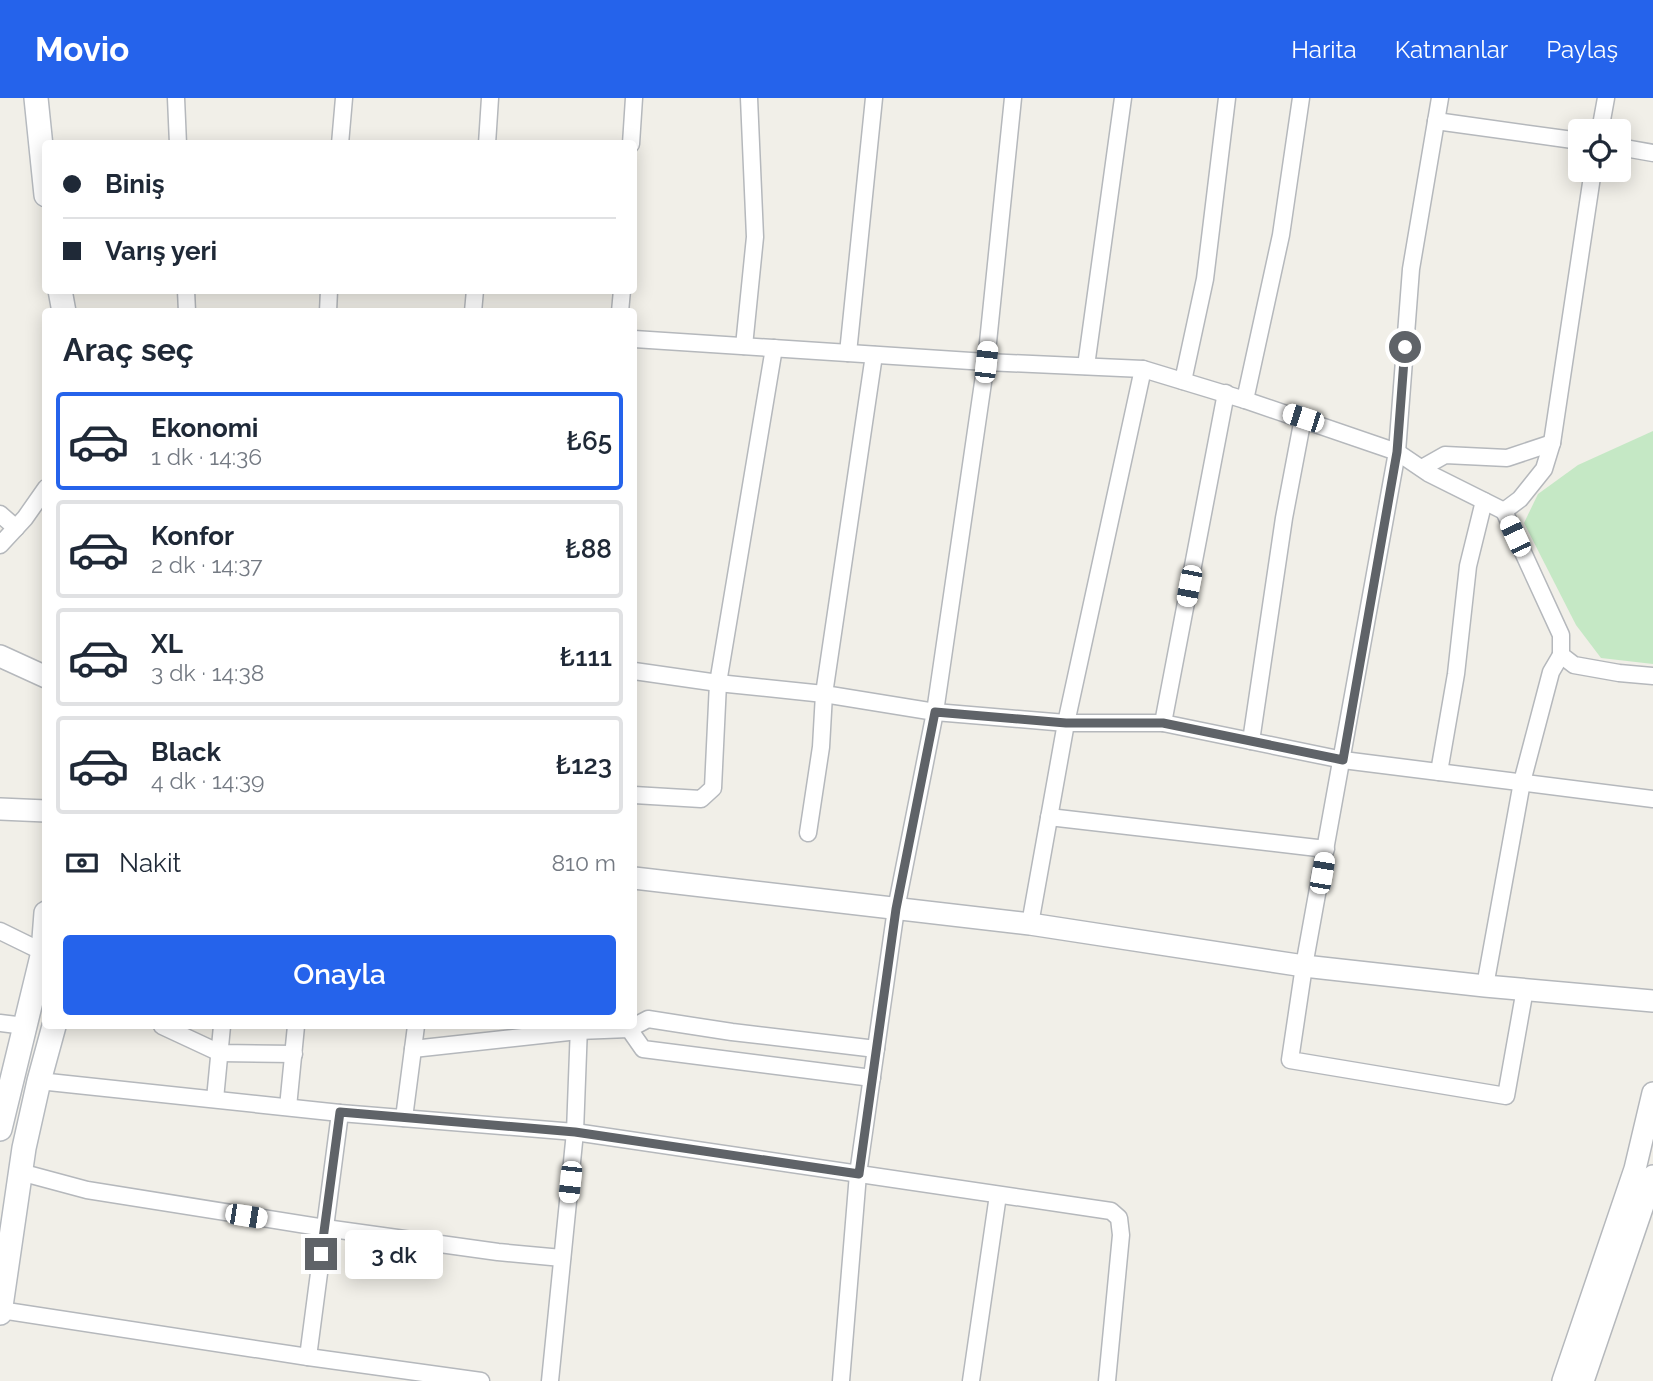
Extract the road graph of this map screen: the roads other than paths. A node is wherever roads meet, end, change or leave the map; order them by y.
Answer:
1 (36, 98) edge
2 (176, 98) edge
3 (344, 98) edge
4 (490, 98) edge
5 (634, 98) edge
6 (748, 98) edge
7 (874, 98) edge
8 (1013, 98) edge
9 (1123, 98) edge
10 (1227, 98) edge
11 (1301, 98) edge
12 (1440, 98) edge
13 (1606, 98) edge
14 (1602, 119) edge
15 (1436, 121) junction
16 (1568, 139) edge
17 (178, 140) edge
18 (340, 140) edge
19 (486, 140) edge
20 (631, 140) edge
21 (1631, 149) edge
22 (1653, 153) edge
23 (42, 156) edge
24 (1591, 182) edge
25 (637, 339) edge
26 (744, 346) junction
27 (774, 348) junction
28 (848, 353) junction
29 (874, 355) junction
30 (986, 362) junction
31 (1086, 366) junction
32 (1143, 369) junction
33 (1183, 381) junction
34 (1226, 393) junction
35 (1245, 400) junction
36 (1303, 418) junction
37 (1552, 443) junction
38 (1397, 452) junction
39 (1422, 468) junction
40 (42, 494) edge
41 (1484, 501) junction
42 (1504, 511) junction
43 (0, 514) edge
44 (16, 528) junction
45 (0, 545) edge
46 (1561, 655) junction
47 (0, 656) edge
48 (637, 671) edge
49 (42, 675) edge
50 (1653, 676) edge
51 (718, 683) junction
52 (824, 694) junction
53 (935, 712) junction
54 (1066, 723) junction
55 (1163, 723) junction
56 (1251, 741) junction
57 (1343, 760) junction
58 (1439, 772) junction
59 (1522, 782) junction
60 (637, 795) edge
61 (1653, 799) edge
62 (0, 809) edge
63 (42, 811) edge
64 (1049, 817) junction
65 (808, 833) dead end
66 (1326, 849) junction
67 (637, 878) edge
68 (896, 909) junction
69 (1030, 924) junction
70 (0, 931) edge
71 (42, 952) edge
72 (42, 956) edge
73 (1304, 966) junction
74 (1485, 986) junction
75 (1525, 989) junction
76 (1653, 1001) edge
77 (0, 1023) edge
78 (637, 1025) edge
79 (25, 1026) junction
80 (53, 1029) edge
81 (168, 1029) edge
82 (222, 1029) edge
83 (296, 1029) edge
84 (416, 1029) edge
85 (571, 1029) edge
86 (579, 1029) edge
87 (629, 1029) edge
88 (413, 1049) junction
89 (876, 1049) junction
90 (220, 1053) junction
91 (294, 1054) junction
92 (872, 1078) junction
93 (39, 1081) junction
94 (1653, 1093) edge
95 (215, 1100) junction
96 (288, 1107) junction
97 (340, 1112) junction
98 (404, 1118) junction
99 (0, 1129) edge
100 (575, 1132) junction
101 (20, 1172) junction
102 (859, 1174) junction
103 (1653, 1175) edge
104 (998, 1195) junction
105 (325, 1228) junction
106 (562, 1258) junction
107 (0, 1311) edge
108 (308, 1357) junction
109 (481, 1381) edge
110 (550, 1381) edge
111 (841, 1381) edge
112 (971, 1381) edge
113 (1107, 1381) edge
114 (1563, 1381) edge
115 (1583, 1381) edge

1 - 23 main road
2 - 17 street
3 - 18 street
4 - 19 street
5 - 20 street
6 - 26 street
7 - 28 street
8 - 30 street
9 - 31 street
10 - 33 street
11 - 35 street
12 - 15 street
13 - 14 street
15 - 16 street
15 - 38 street
21 - 22 street
24 - 37 street
25 - 26 street
26 - 27 street
27 - 28 street
27 - 51 street
28 - 29 street
29 - 30 street
29 - 52 street
30 - 31 street
30 - 53 street
31 - 32 street
32 - 33 street
32 - 54 street
33 - 34 street
34 - 35 street
34 - 55 street
35 - 36 street
36 - 38 street
36 - 56 street
37 - 39 street
37 - 42 street
38 - 39 street
38 - 57 street
39 - 41 street
40 - 44 street
41 - 42 street
41 - 58 street
42 - 46 street
43 - 44 street
44 - 45 street
46 - 50 street
46 - 59 street
47 - 49 street
48 - 51 street
51 - 52 street
51 - 60 street
52 - 53 street
52 - 65 street
53 - 54 street
53 - 68 street
54 - 55 street
54 - 64 street
55 - 56 street
56 - 57 street
57 - 58 street
57 - 66 street
58 - 59 street
59 - 61 street
59 - 74 street
62 - 63 street
64 - 66 street
64 - 69 street
66 - 73 street
67 - 68 street
68 - 69 street
68 - 89 street
69 - 73 street
70 - 71 street
72 - 79 main road
73 - 74 street
73 - 75 street
74 - 75 street
75 - 76 street
77 - 79 street
78 - 89 street
79 - 99 main road
80 - 93 main road
81 - 90 street
82 - 90 street
83 - 91 street
84 - 88 street
85 - 88 street
86 - 100 street
87 - 92 street
88 - 98 street
89 - 92 street
90 - 91 street
90 - 95 street
91 - 96 street
92 - 102 street
93 - 95 street
93 - 101 main road
94 - 114 street
95 - 96 street
96 - 97 street
97 - 98 street
97 - 105 street
98 - 100 street
100 - 102 street
100 - 106 street
101 - 105 street
101 - 107 main road
102 - 104 street
102 - 111 street
103 - 115 street
104 - 112 street
104 - 113 street
105 - 106 street
105 - 108 street
106 - 110 street
107 - 108 street
108 - 109 street

